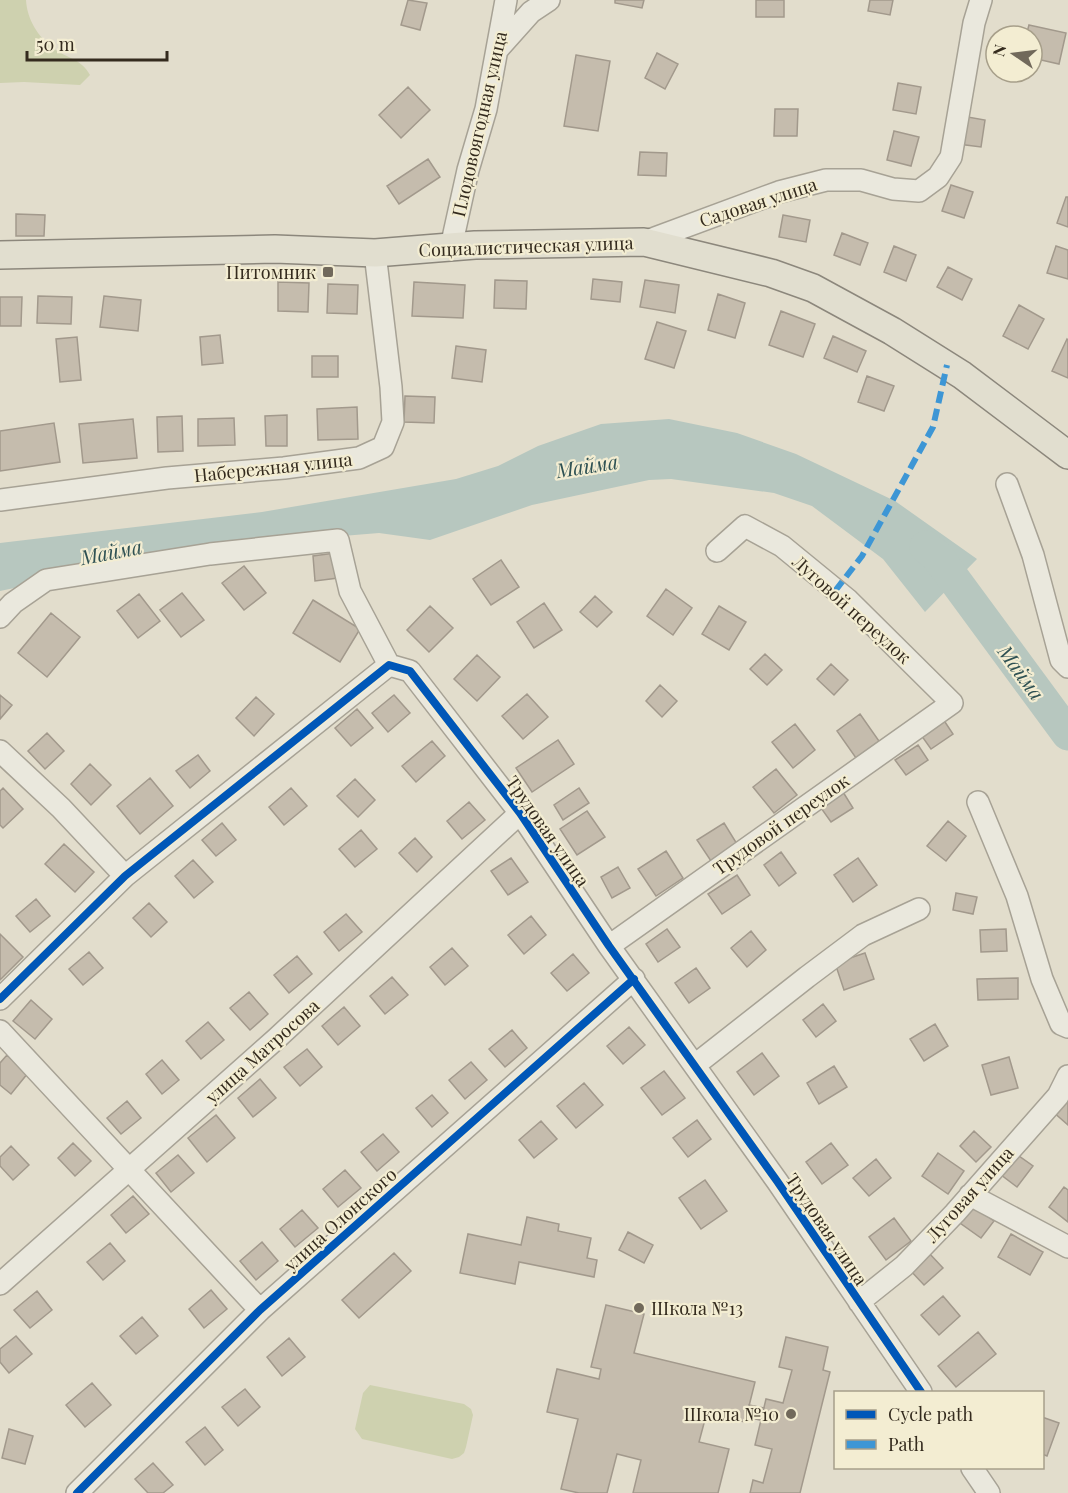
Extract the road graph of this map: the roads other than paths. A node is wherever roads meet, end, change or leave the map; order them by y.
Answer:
1 (506, 0) edge
2 (549, 0) edge
3 (981, 0) edge
4 (498, 49) junction
5 (644, 242) junction
6 (451, 247) junction
7 (375, 253) junction
8 (0, 255) edge
9 (1064, 445) edge
10 (1007, 484) dead end
11 (0, 500) edge
12 (717, 551) dead end
13 (0, 617) edge
14 (389, 665) junction
15 (1068, 667) edge
16 (952, 703) joint
17 (0, 751) edge
18 (978, 801) dead end
19 (520, 813) junction
20 (125, 876) junction
21 (919, 909) dead end
22 (609, 945) junction
23 (634, 979) junction
24 (0, 999) edge
25 (1068, 1027) edge
26 (0, 1031) edge
27 (695, 1065) junction
28 (1068, 1076) edge
29 (129, 1171) junction
30 (970, 1195) junction
31 (1068, 1247) edge
32 (0, 1284) edge
33 (859, 1302) junction
34 (260, 1310) junction
35 (920, 1391) edge
36 (973, 1469) edge
37 (77, 1493) edge
38 (989, 1493) edge

1 - 4 street, Плодовоягодная улица
2 - 4 street
3 - 5 street, Садовая улица
4 - 6 street, Плодовоягодная улица
5 - 6 main road, Социалистическая улица
5 - 9 main road, Социалистическая улица
6 - 7 main road, Социалистическая улица
7 - 8 main road, Социалистическая улица
7 - 11 street, Набережная улица
10 - 15 street
12 - 16 street, Луговой переулок
13 - 14 street
14 - 19 street, Трудовая улица
14 - 20 street
16 - 22 street, Трудовой переулок
17 - 20 street
18 - 25 street
19 - 22 street, Трудовая улица
19 - 29 street, улица Матросова
20 - 24 street
21 - 27 street
22 - 23 street, Трудовая улица
23 - 27 street, Трудовая улица
23 - 34 street, улица Олонского
26 - 29 street
27 - 33 street, Трудовая улица
28 - 30 street, Луговая улица
29 - 32 street, улица Матросова
29 - 34 street
30 - 31 street
30 - 33 street, Луговая улица
33 - 35 street, Трудовая улица
34 - 37 street, улица Олонского
36 - 38 street

